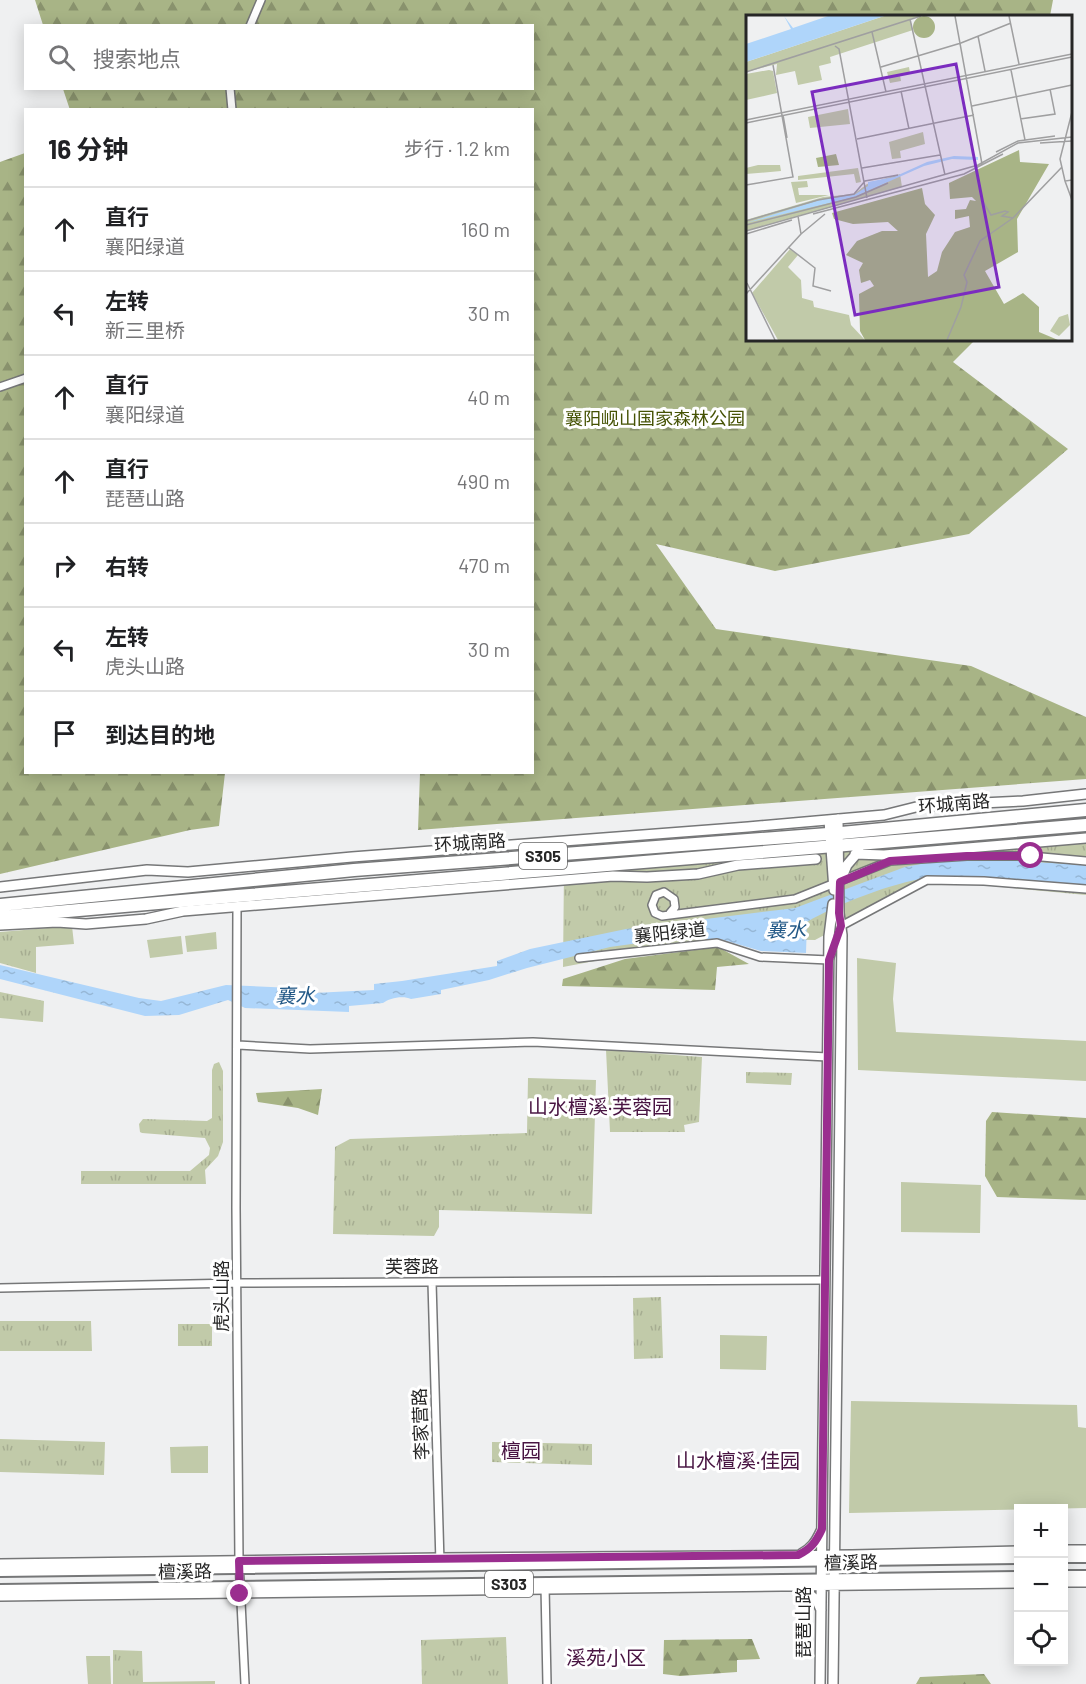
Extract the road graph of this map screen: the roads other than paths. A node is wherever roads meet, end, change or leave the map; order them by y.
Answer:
1 (261, 0) edge
2 (251, 24) edge
3 (230, 90) edge
4 (232, 108) edge
5 (24, 379) edge
6 (0, 387) edge
7 (1086, 794) edge
8 (1086, 810) edge
9 (834, 820) junction
10 (1086, 825) edge
11 (835, 833) junction
12 (1086, 838) edge
13 (868, 844) junction
14 (836, 847) junction
15 (804, 849) junction
16 (855, 854) junction
17 (816, 859) junction
18 (1086, 861) edge
19 (236, 866) junction
20 (237, 882) junction
21 (837, 882) junction
22 (0, 887) edge
23 (1086, 889) edge
24 (237, 902) junction
25 (670, 913) dead end
26 (836, 913) junction
27 (0, 917) edge
28 (841, 926) junction
29 (579, 958) dead end
30 (829, 960) junction
31 (237, 1045) junction
32 (828, 1057) junction
33 (825, 1280) junction
34 (432, 1282) junction
35 (237, 1283) junction
36 (0, 1288) edge
37 (822, 1529) junction
38 (835, 1531) junction
39 (1068, 1550) edge
40 (1086, 1550) edge
41 (1014, 1551) edge
42 (798, 1555) junction
43 (852, 1555) junction
44 (1068, 1557) edge
45 (1086, 1557) edge
46 (822, 1558) junction
47 (835, 1558) junction
48 (1014, 1558) edge
49 (440, 1561) junction
50 (0, 1563) edge
51 (239, 1564) junction
52 (0, 1571) edge
53 (1068, 1576) edge
54 (1086, 1576) edge
55 (1014, 1577) edge
56 (1068, 1582) edge
57 (1086, 1582) edge
58 (821, 1583) junction
59 (834, 1583) junction
60 (1014, 1583) edge
61 (853, 1586) junction
62 (545, 1587) junction
63 (802, 1587) junction
64 (0, 1590) edge
65 (240, 1591) junction
66 (0, 1596) edge
67 (834, 1611) junction
68 (822, 1613) junction
69 (245, 1684) edge
70 (547, 1684) edge
71 (820, 1684) edge
72 (833, 1684) edge

1 - 2 street
3 - 4 street
5 - 6 street
7 - 9 street
8 - 11 highway, 环城南路 / S305
9 - 11 street
9 - 19 street
10 - 13 highway, 环城南路 / S305
11 - 14 street
11 - 20 highway, 环城南路 / S305
12 - 16 street
13 - 14 highway, 环城南路 / S305
13 - 16 street
14 - 15 highway, 环城南路 / S305
14 - 21 street
15 - 17 street
15 - 24 highway, 环城南路 / S305
16 - 21 street
17 - 21 street
17 - 24 street
18 - 21 street, 襄阳绿道
19 - 20 street
19 - 22 street
20 - 24 street
20 - 27 highway, 环城南路 / S305
21 - 25 street, 襄阳绿道
21 - 26 street
23 - 28 street
24 - 27 highway, 环城南路 / S305
24 - 31 street, 虎头山路
26 - 28 street, 琵琶山路
26 - 30 street, 琵琶山路
28 - 30 street
28 - 38 street, 琵琶山路
29 - 30 street, 襄阳绿道
30 - 32 street, 琵琶山路
31 - 32 street
31 - 35 street, 虎头山路
32 - 33 street, 琵琶山路
33 - 34 street, 芙蓉路
33 - 37 street, 琵琶山路
34 - 35 street, 芙蓉路
34 - 49 street, 李家营路
35 - 36 street, 芙蓉路
35 - 51 street, 虎头山路
37 - 42 street
37 - 46 street, 琵琶山路
38 - 43 street
38 - 47 street, 琵琶山路
39 - 40 street
41 - 43 street
42 - 46 street
42 - 49 street
43 - 47 street
44 - 45 main road
46 - 47 main road, 檀溪路 / S303
46 - 49 main road, 檀溪路 / S303
46 - 58 street, 琵琶山路
47 - 48 main road, 檀溪路 / S303
47 - 59 street, 琵琶山路
49 - 51 main road, 檀溪路 / S303
50 - 51 street
51 - 52 main road, 檀溪路 / S303
51 - 65 street, 虎头山路
53 - 54 main road
55 - 59 main road, 檀溪路 / S303
56 - 57 street
58 - 59 main road, 檀溪路 / S303
58 - 62 main road, 檀溪路 / S303
58 - 63 street
58 - 68 street, 琵琶山路
59 - 61 street
59 - 67 street, 琵琶山路
60 - 61 street
61 - 67 street
62 - 63 street
62 - 65 main road, 檀溪路 / S303
62 - 70 street
63 - 68 street
64 - 65 main road, 檀溪路 / S303
65 - 66 street
65 - 69 street, 虎头山路
67 - 72 street, 琵琶山路
68 - 71 street, 琵琶山路

